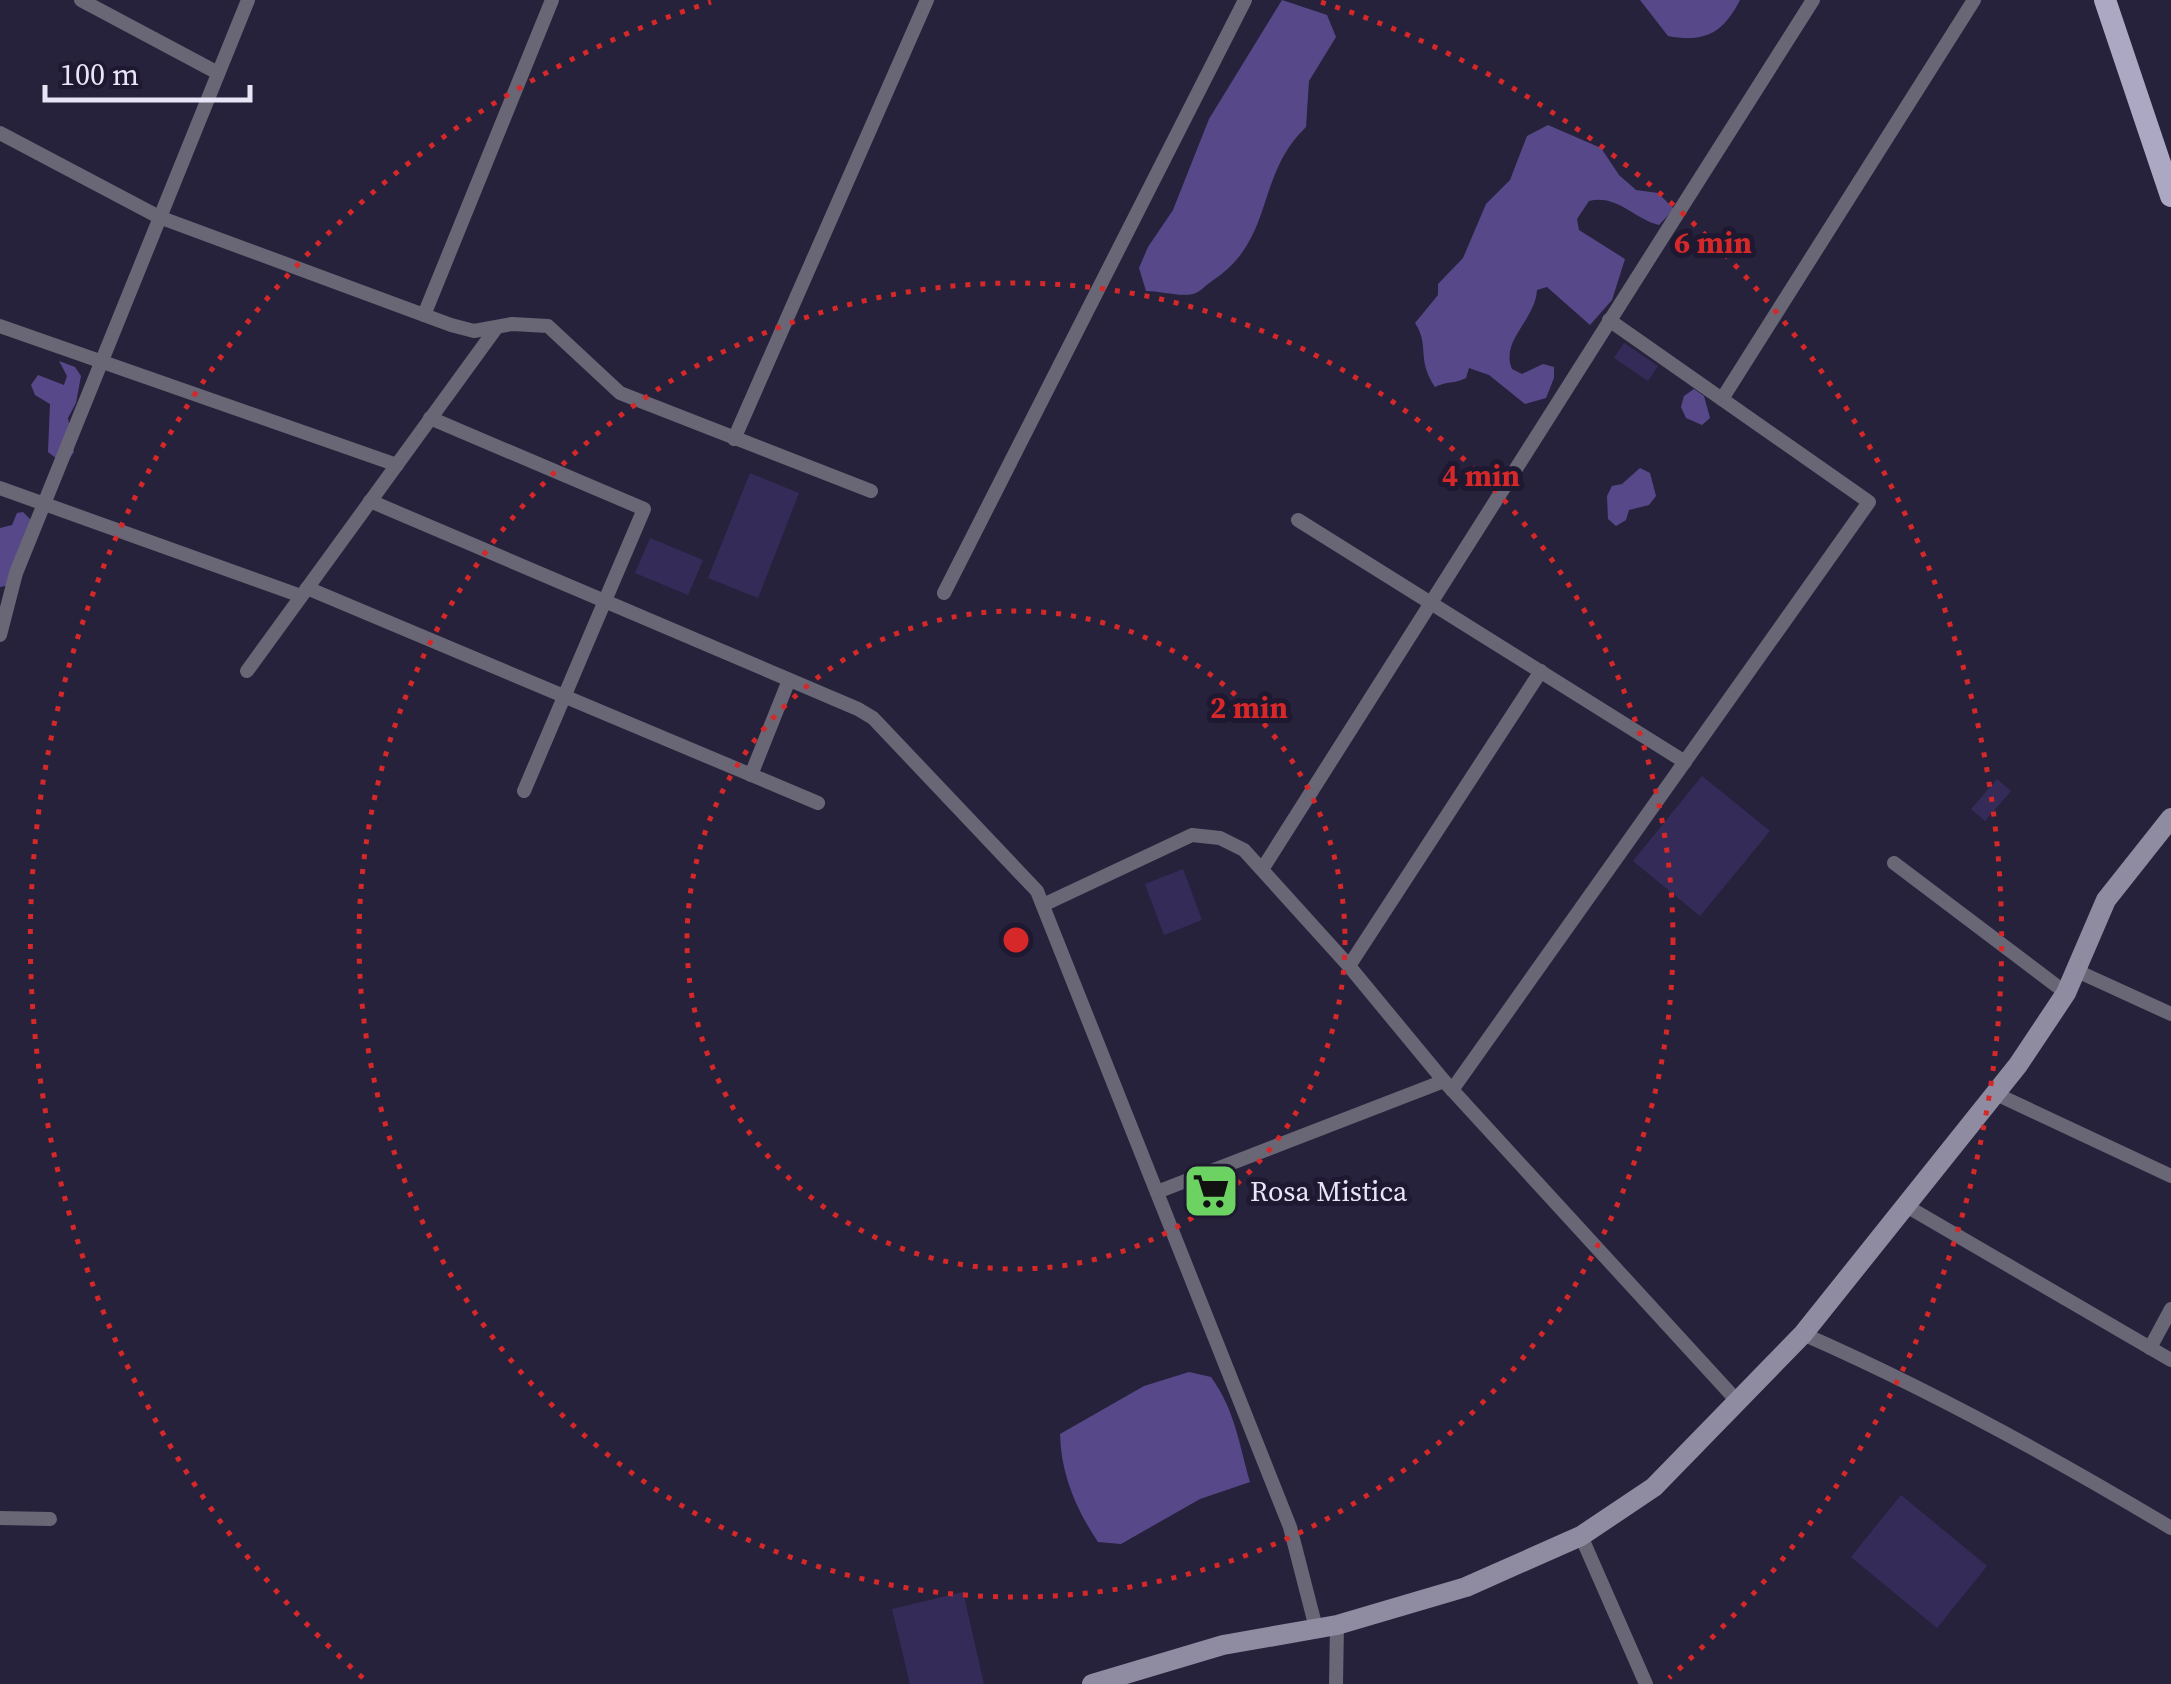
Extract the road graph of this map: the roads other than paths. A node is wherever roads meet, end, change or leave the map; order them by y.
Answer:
1 (81, 0) edge
2 (248, 0) edge
3 (552, 0) edge
4 (928, 0) edge
5 (1245, 0) edge
6 (1813, 0) edge
7 (1974, 0) edge
8 (2106, 0) edge
9 (218, 73) junction
10 (0, 133) edge
11 (2171, 196) edge
12 (159, 217) junction
13 (424, 315) junction
14 (1610, 320) junction
15 (0, 326) edge
16 (497, 326) junction
17 (101, 361) junction
18 (1722, 399) junction
19 (430, 418) junction
20 (734, 438) junction
21 (396, 465) junction
22 (0, 488) edge
23 (871, 492) dead end
24 (370, 501) junction
25 (43, 503) junction
26 (1298, 520) dead end
27 (304, 592) junction
28 (944, 593) dead end
29 (605, 601) junction
30 (1432, 601) junction
31 (0, 635) edge
32 (1541, 670) junction
33 (246, 671) dead end
34 (789, 680) junction
35 (564, 696) junction
36 (1685, 762) junction
37 (751, 775) junction
38 (524, 791) dead end
39 (818, 803) dead end
40 (2171, 818) edge
41 (1894, 864) dead end
42 (1263, 868) junction
43 (1043, 905) junction
44 (1350, 966) junction
45 (2077, 971) junction
46 (2066, 994) junction
47 (2171, 1014) edge
48 (1448, 1085) junction
49 (1996, 1094) junction
50 (2171, 1176) edge
51 (1156, 1192) junction
52 (1908, 1207) junction
53 (2171, 1309) edge
54 (1803, 1334) junction
55 (2150, 1348) junction
56 (2171, 1360) edge
57 (1739, 1404) junction
58 (0, 1518) edge
59 (50, 1519) dead end
60 (2171, 1528) edge
61 (1580, 1536) junction
62 (1326, 1626) junction
63 (1092, 1684) edge
64 (1336, 1684) edge
65 (1646, 1684) edge

1 - 9 street
2 - 9 street
3 - 13 street
4 - 20 street
5 - 28 street
6 - 14 street
7 - 18 street
8 - 11 main road
9 - 12 street
10 - 12 street
12 - 13 street
12 - 17 street
13 - 16 street
14 - 18 street
14 - 30 street
15 - 17 street
16 - 19 street
16 - 20 street
17 - 21 street
17 - 25 street
18 - 36 street
19 - 21 street
19 - 29 street
20 - 23 street
21 - 24 street
22 - 25 street
24 - 27 street
24 - 29 street
25 - 27 street
25 - 31 street
26 - 30 street
27 - 33 street
27 - 35 street
29 - 34 street
29 - 35 street
30 - 32 street
30 - 42 street
32 - 36 street
32 - 44 street
34 - 37 street
34 - 43 street
35 - 37 street
35 - 38 street
36 - 48 street
37 - 39 street
40 - 45 street
41 - 46 street
42 - 43 street
42 - 44 street
43 - 51 street
44 - 48 street
45 - 46 street
45 - 47 street
46 - 49 street
48 - 51 street
48 - 57 street
49 - 50 street
49 - 52 street
51 - 62 street
52 - 54 street
52 - 55 street
53 - 55 street
54 - 57 street
54 - 60 street
55 - 56 street
57 - 61 street
58 - 59 street
61 - 62 street
61 - 65 street
62 - 63 street
62 - 64 street

